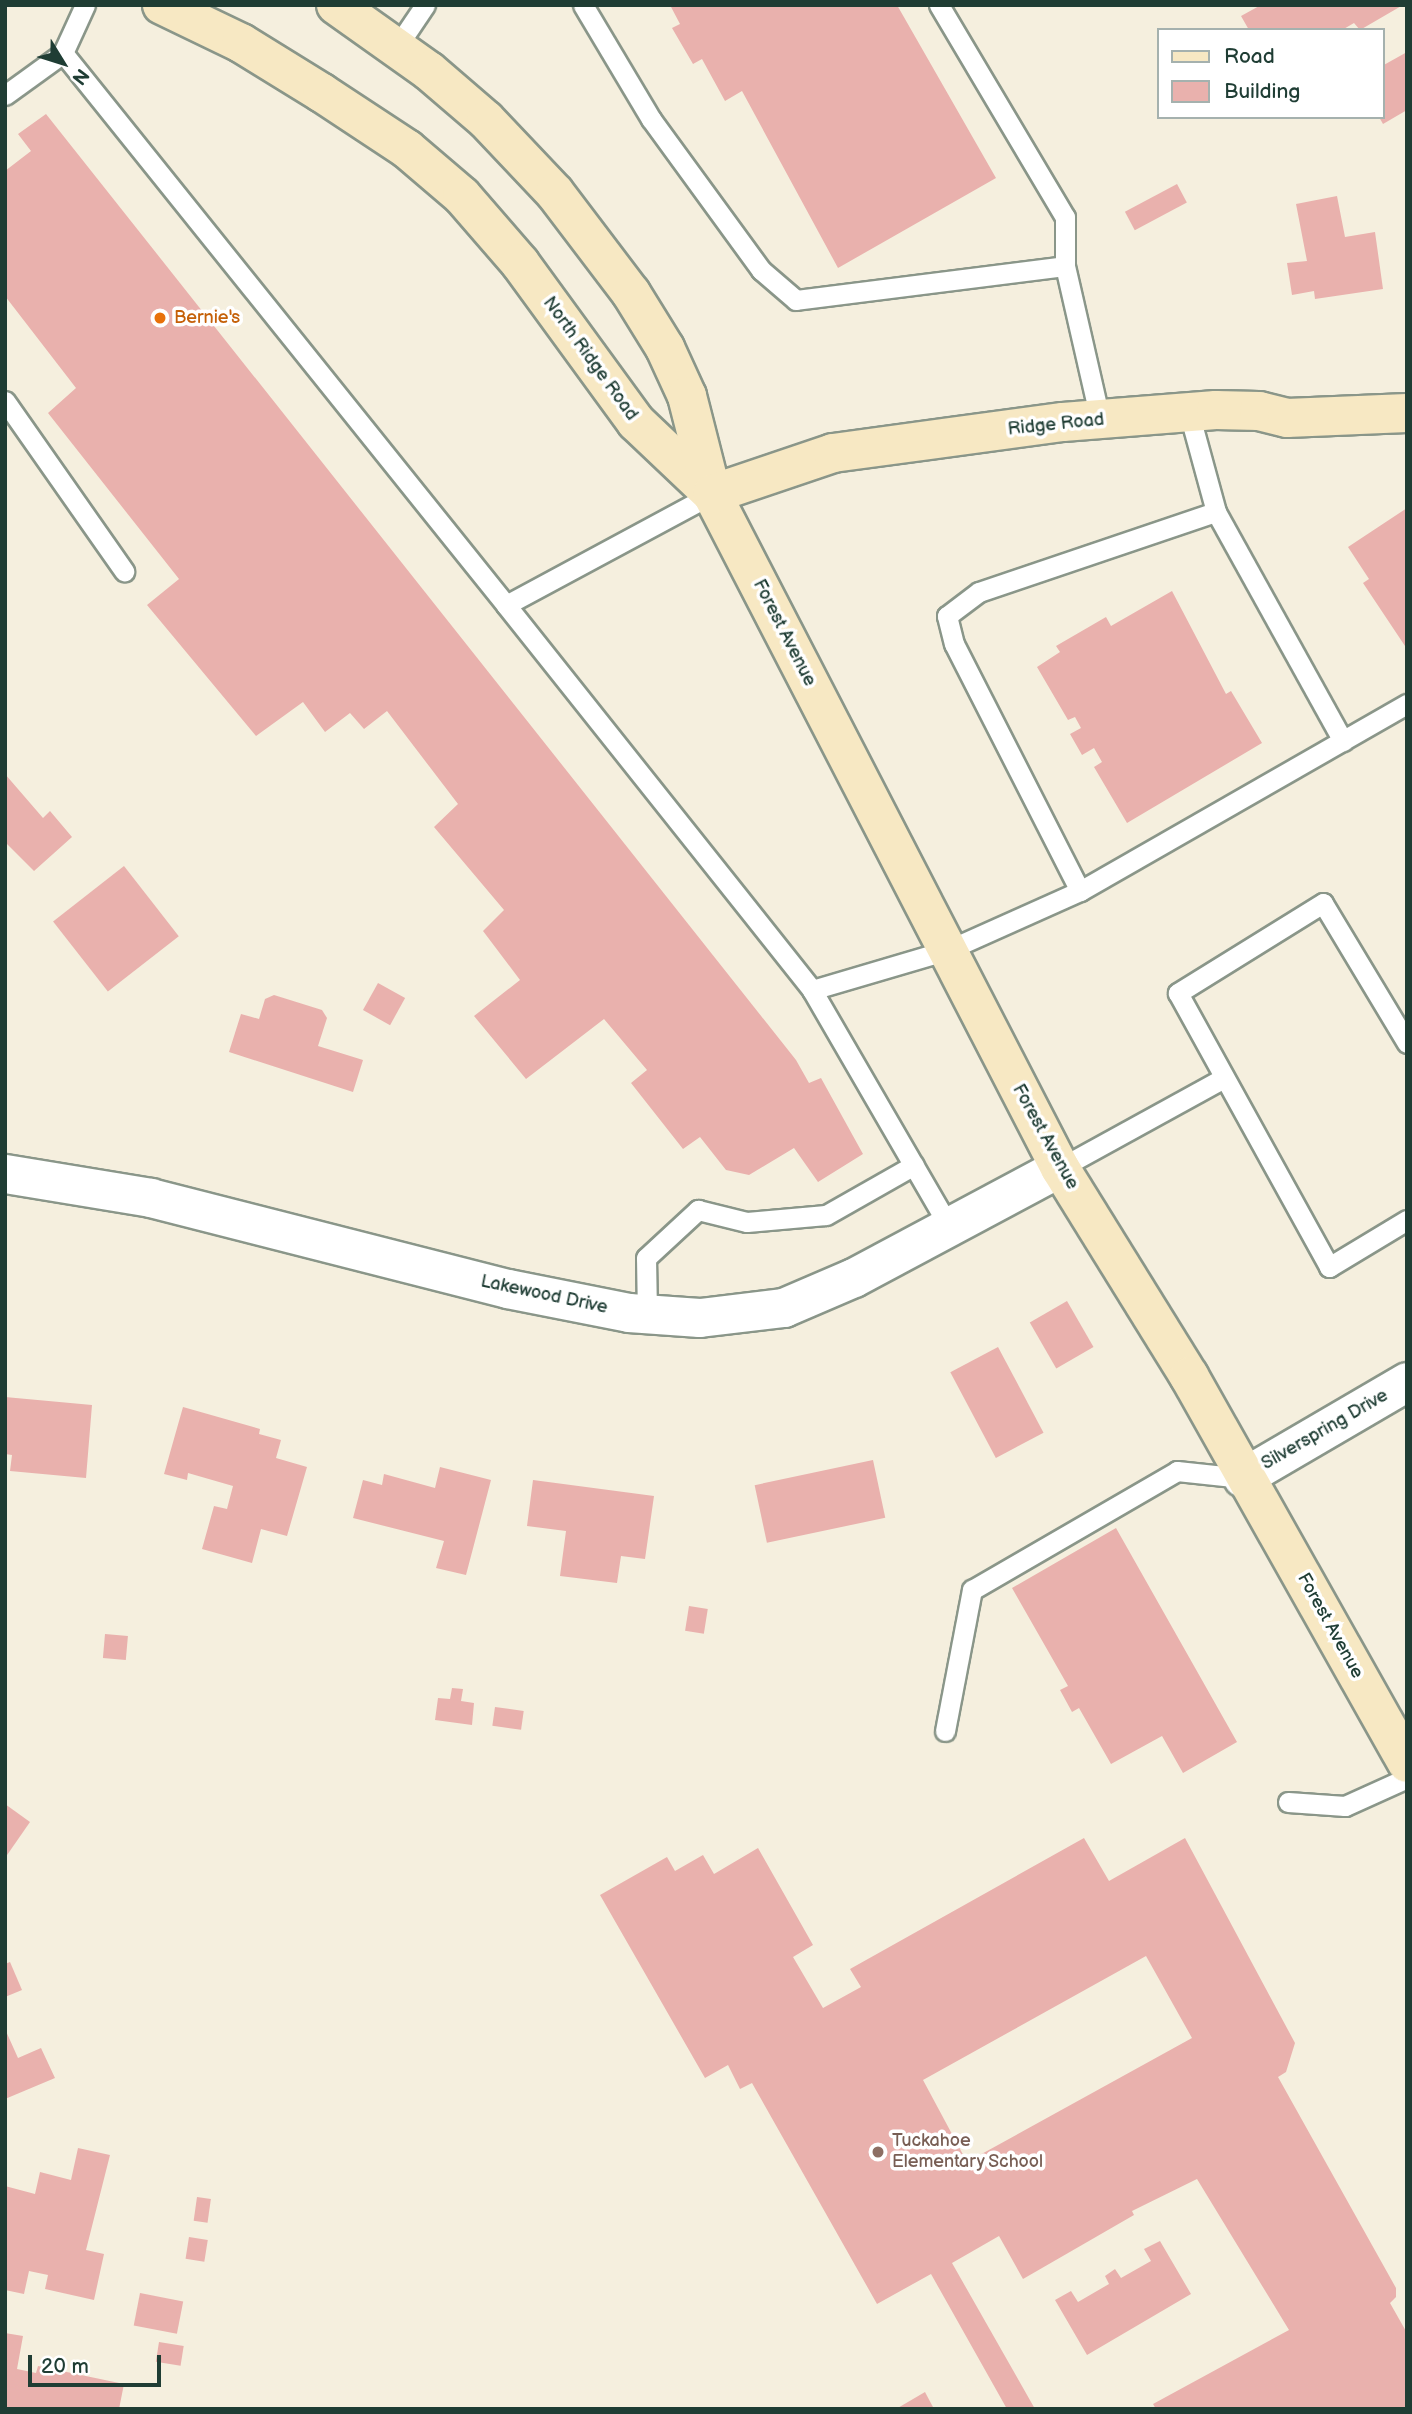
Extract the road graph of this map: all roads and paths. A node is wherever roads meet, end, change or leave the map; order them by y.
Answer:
1 (85, 5) edge
2 (162, 5) edge
3 (336, 5) edge
4 (425, 5) edge
5 (583, 5) edge
6 (939, 5) edge
7 (396, 48) junction
8 (63, 53) junction
9 (5, 95) edge
10 (1065, 266) junction
11 (5, 401) edge
12 (1189, 413) junction
13 (1407, 414) edge
14 (1100, 419) junction
15 (712, 494) junction
16 (1216, 512) junction
17 (124, 571) dead end
18 (506, 606) junction
19 (1407, 704) edge
20 (1343, 741) junction
21 (1080, 891) junction
22 (948, 950) junction
23 (812, 990) junction
24 (1407, 1043) edge
25 (1224, 1078) junction
26 (914, 1165) junction
27 (1060, 1168) junction
28 (5, 1174) edge
29 (1407, 1220) edge
30 (950, 1227) junction
31 (647, 1314) junction
32 (1407, 1382) edge
33 (1243, 1478) junction
34 (945, 1731) dead end
35 (1407, 1763) edge
36 (1407, 1778) edge
37 (1288, 1802) dead end

1 - 8 lane
2 - 15 main road, North Ridge Road
3 - 7 main road
4 - 7 lane
5 - 10 lane
6 - 10 lane
7 - 15 main road
8 - 9 lane
8 - 18 lane
10 - 14 lane
11 - 17 lane
12 - 13 main road, Ridge Road
12 - 14 main road, Ridge Road
12 - 16 lane
14 - 15 main road, Ridge Road
15 - 18 lane
15 - 22 main road, Forest Avenue
16 - 20 lane
16 - 21 lane
18 - 23 lane
19 - 20 lane
20 - 21 lane
21 - 22 lane
22 - 23 lane
22 - 27 main road, Forest Avenue
23 - 26 lane
24 - 25 lane
25 - 27 lane
25 - 29 lane
26 - 30 lane
26 - 31 lane
27 - 30 street, Lakewood Drive
27 - 33 main road, Forest Avenue
28 - 31 street, Lakewood Drive
30 - 31 street, Lakewood Drive
32 - 33 street, Silverspring Drive
33 - 34 lane
33 - 35 main road, Forest Avenue
36 - 37 lane

